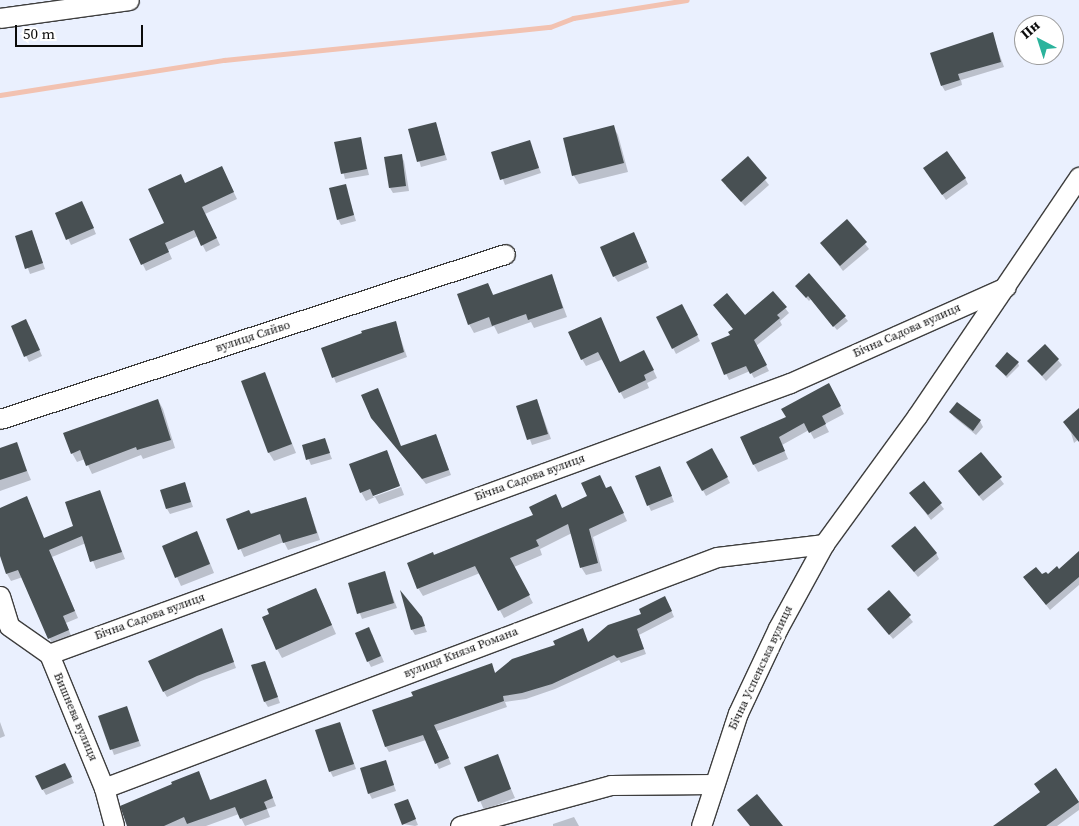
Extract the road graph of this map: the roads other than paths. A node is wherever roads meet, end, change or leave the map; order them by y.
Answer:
1 (129, 0) edge
2 (0, 18) edge
3 (1079, 177) edge
4 (505, 254) dead end
5 (1006, 287) junction
6 (0, 419) edge
7 (824, 544) junction
8 (0, 596) edge
9 (5, 627) edge
10 (49, 654) junction
11 (714, 784) junction
12 (104, 788) junction
13 (114, 826) edge
14 (460, 826) edge
15 (701, 826) edge

1 - 2 street
3 - 5 street
4 - 6 street, вулиця Сяйво
5 - 7 street
5 - 10 street, Бічна Садова вулиця
7 - 11 street, Бічна Успенська вулиця
7 - 12 street, вулиця Князя Романа
8 - 9 street
9 - 10 street
10 - 12 street, Вишнева вулиця
11 - 14 street
11 - 15 street, Бічна Успенська вулиця
12 - 13 street, Вишнева вулиця

